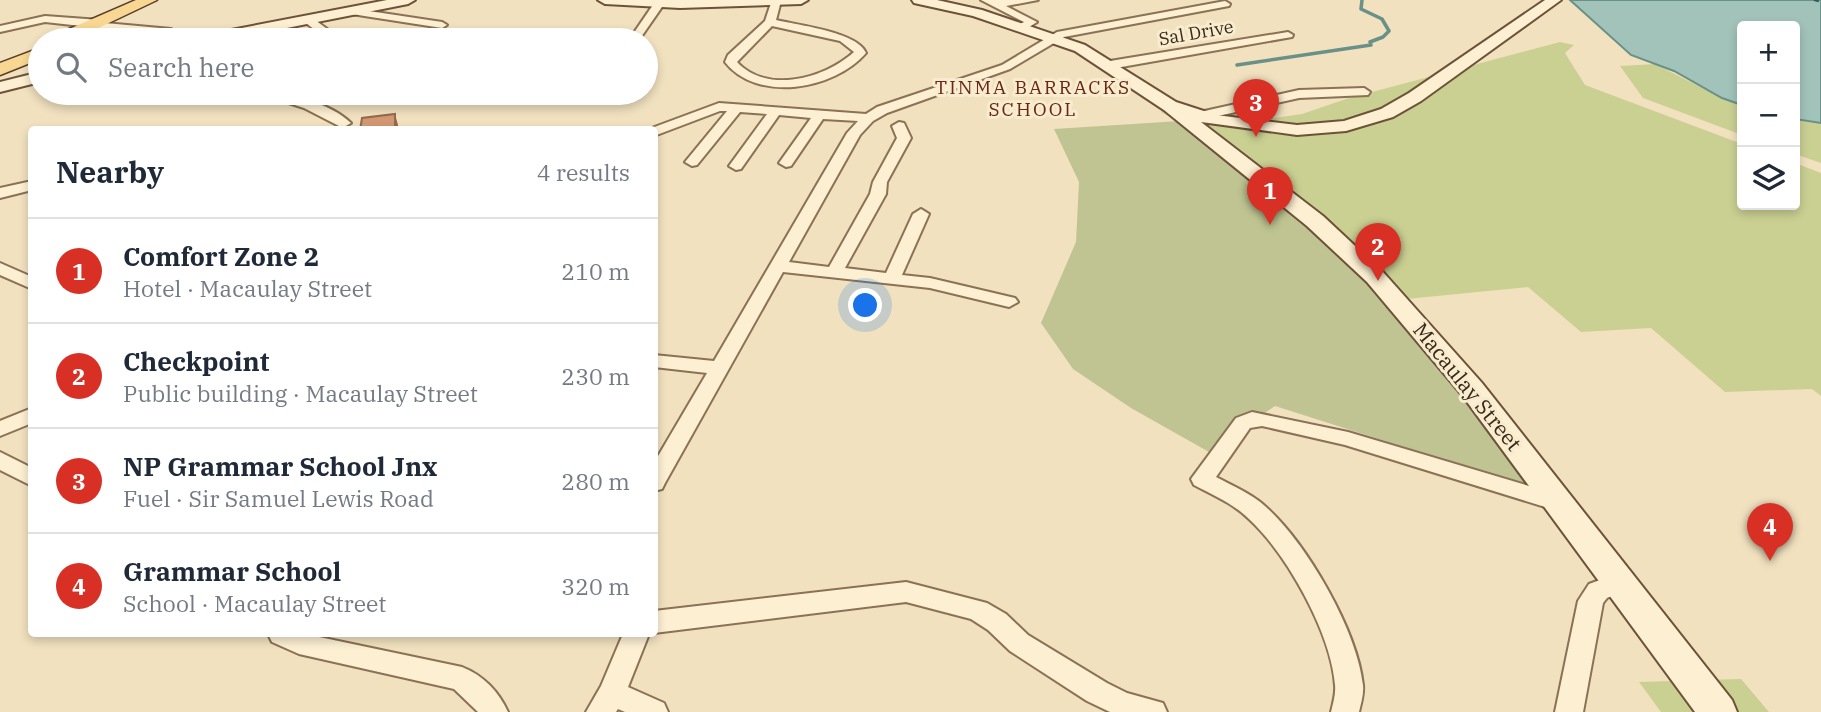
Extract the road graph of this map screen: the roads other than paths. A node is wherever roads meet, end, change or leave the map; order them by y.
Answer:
1 (149, 0) edge
2 (161, 0) edge
3 (408, 0) edge
4 (605, 0) edge
5 (801, 0) edge
6 (919, 0) edge
7 (1032, 0) edge
8 (1554, 0) edge
9 (776, 1) edge
10 (695, 2) edge
11 (990, 2) edge
12 (659, 4) junction
13 (1225, 4) dead end
14 (349, 11) junction
15 (307, 19) junction
16 (770, 22) junction
17 (103, 25) junction
18 (442, 25) dead end
19 (1023, 27) junction
20 (1515, 27) joint
21 (94, 28) edge
22 (97, 28) edge
23 (132, 28) edge
24 (263, 28) edge
25 (319, 28) edge
26 (641, 28) edge
27 (1, 29) edge
28 (1057, 35) junction
29 (1288, 35) dead end
30 (28, 53) edge
31 (28, 58) edge
32 (0, 64) edge
33 (1110, 65) junction
34 (0, 70) edge
35 (28, 80) edge
36 (0, 87) edge
37 (1364, 92) dead end
38 (309, 105) edge
39 (737, 108) junction
40 (776, 111) junction
41 (819, 115) junction
42 (868, 118) junction
43 (1203, 121) junction
44 (345, 126) edge
45 (899, 126) dead end
46 (658, 130) edge
47 (692, 162) dead end
48 (786, 163) dead end
49 (736, 166) dead end
50 (28, 187) edge
51 (0, 193) edge
52 (921, 214) dead end
53 (28, 265) edge
54 (778, 266) junction
55 (4, 270) edge
56 (834, 273) junction
57 (892, 279) junction
58 (28, 282) edge
59 (1009, 302) dead end
60 (658, 361) edge
61 (719, 368) junction
62 (28, 417) edge
63 (0, 429) edge
64 (0, 460) edge
65 (28, 476) edge
66 (658, 476) edge
67 (1558, 503) junction
68 (1619, 583) junction
69 (658, 621) edge
70 (287, 637) edge
71 (635, 637) edge
72 (606, 702) edge
73 (494, 712) edge
74 (654, 712) edge
75 (1153, 712) edge
76 (1345, 712) edge
77 (1569, 712) edge
78 (1718, 712) edge

1 - 17 main road
2 - 17 main road
3 - 14 main road
4 - 12 main road
5 - 9 main road
6 - 19 main road, Macaulay Street
7 - 11 street
8 - 20 main road
9 - 10 main road
9 - 16 street
10 - 12 main road
11 - 19 street
12 - 26 street
13 - 28 street
14 - 15 main road
14 - 18 street
15 - 24 main road
15 - 25 street
16 - 16 street
17 - 21 main road
17 - 22 main road
17 - 23 street
17 - 27 street
19 - 28 main road, Macaulay Street
20 - 43 main road
28 - 33 main road, Macaulay Street
28 - 42 street
29 - 33 street, Sal Drive
30 - 32 main road
31 - 34 main road
33 - 43 main road, Macaulay Street
35 - 36 main road
37 - 43 street
38 - 44 street
39 - 40 street
39 - 46 street
39 - 47 street
40 - 41 street
40 - 49 street
41 - 42 street
41 - 48 street
42 - 54 street
43 - 67 main road, Macaulay Street
45 - 56 street
50 - 51 street
52 - 57 street
53 - 55 street
54 - 56 street
54 - 61 street
55 - 58 street
56 - 57 street
57 - 59 street
60 - 61 street
61 - 66 street
62 - 63 street
64 - 65 street
67 - 68 main road, Macaulay Street
67 - 76 street
68 - 77 street
68 - 78 main road, Macaulay Street
69 - 75 street
70 - 73 street
71 - 72 street
72 - 74 street

